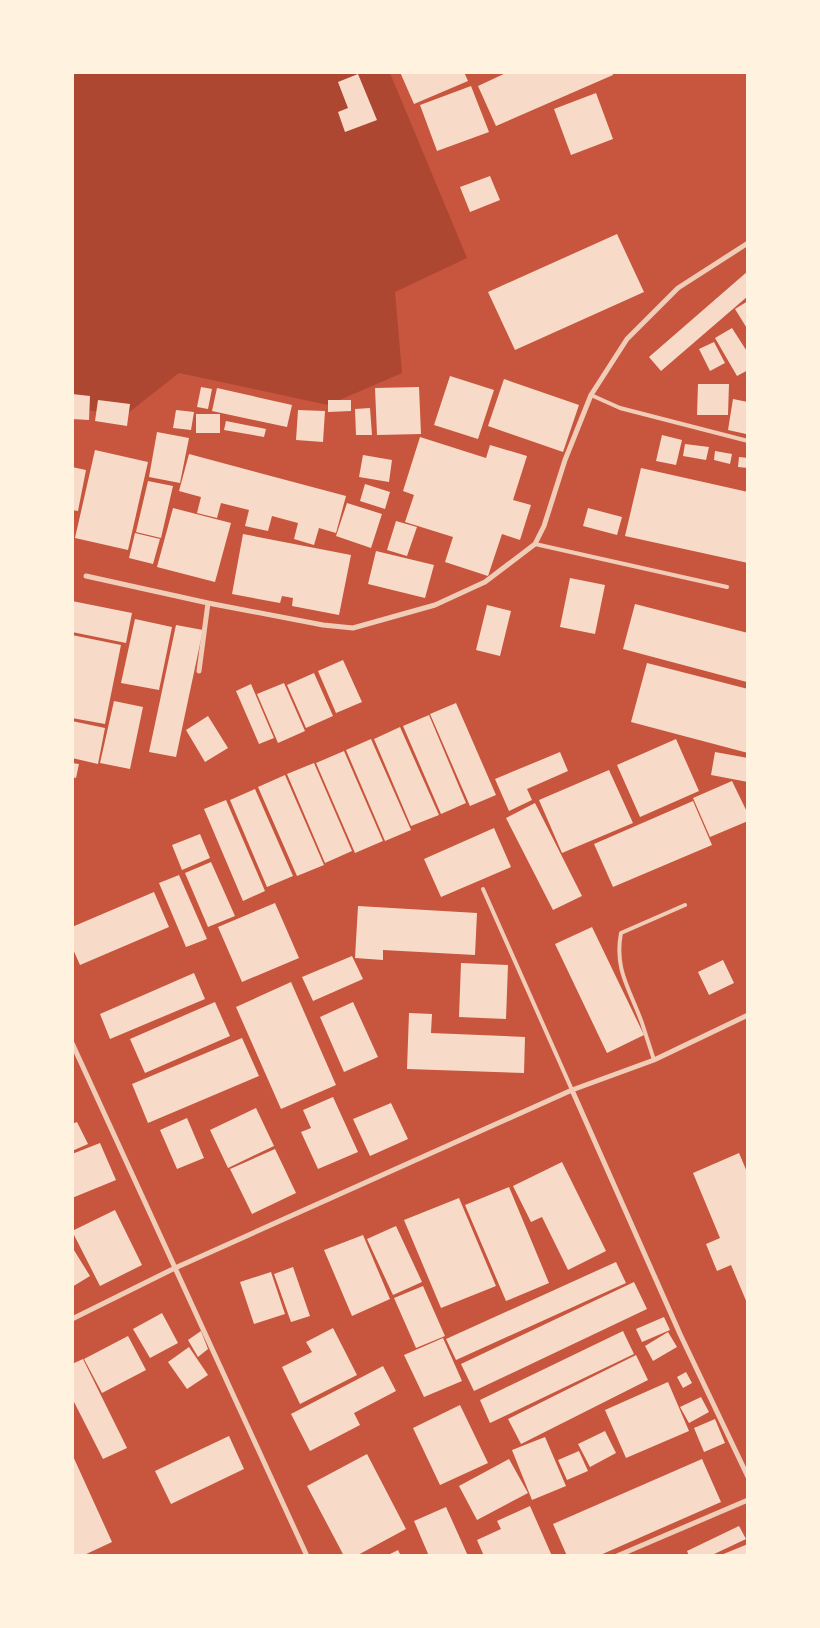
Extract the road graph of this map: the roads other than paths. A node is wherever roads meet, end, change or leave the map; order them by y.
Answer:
1 (748, 243) edge
2 (591, 395) junction
3 (748, 441) edge
4 (535, 544) junction
5 (86, 576) dead end
6 (727, 588) dead end
7 (208, 603) junction
8 (199, 671) dead end
9 (483, 889) dead end
10 (685, 905) dead end
11 (748, 1015) edge
12 (72, 1043) edge
13 (654, 1060) junction
14 (572, 1090) junction
15 (175, 1268) junction
16 (72, 1319) edge
17 (748, 1477) edge
18 (748, 1500) edge
19 (307, 1556) edge
20 (617, 1556) edge

1 - 2 street
2 - 3 lane
2 - 4 street
4 - 6 lane
4 - 7 street
5 - 7 street
7 - 8 street
9 - 14 lane
10 - 13 lane
11 - 13 street
12 - 15 street
13 - 14 street
14 - 15 street
14 - 17 street
15 - 16 street
15 - 19 street
18 - 20 street

